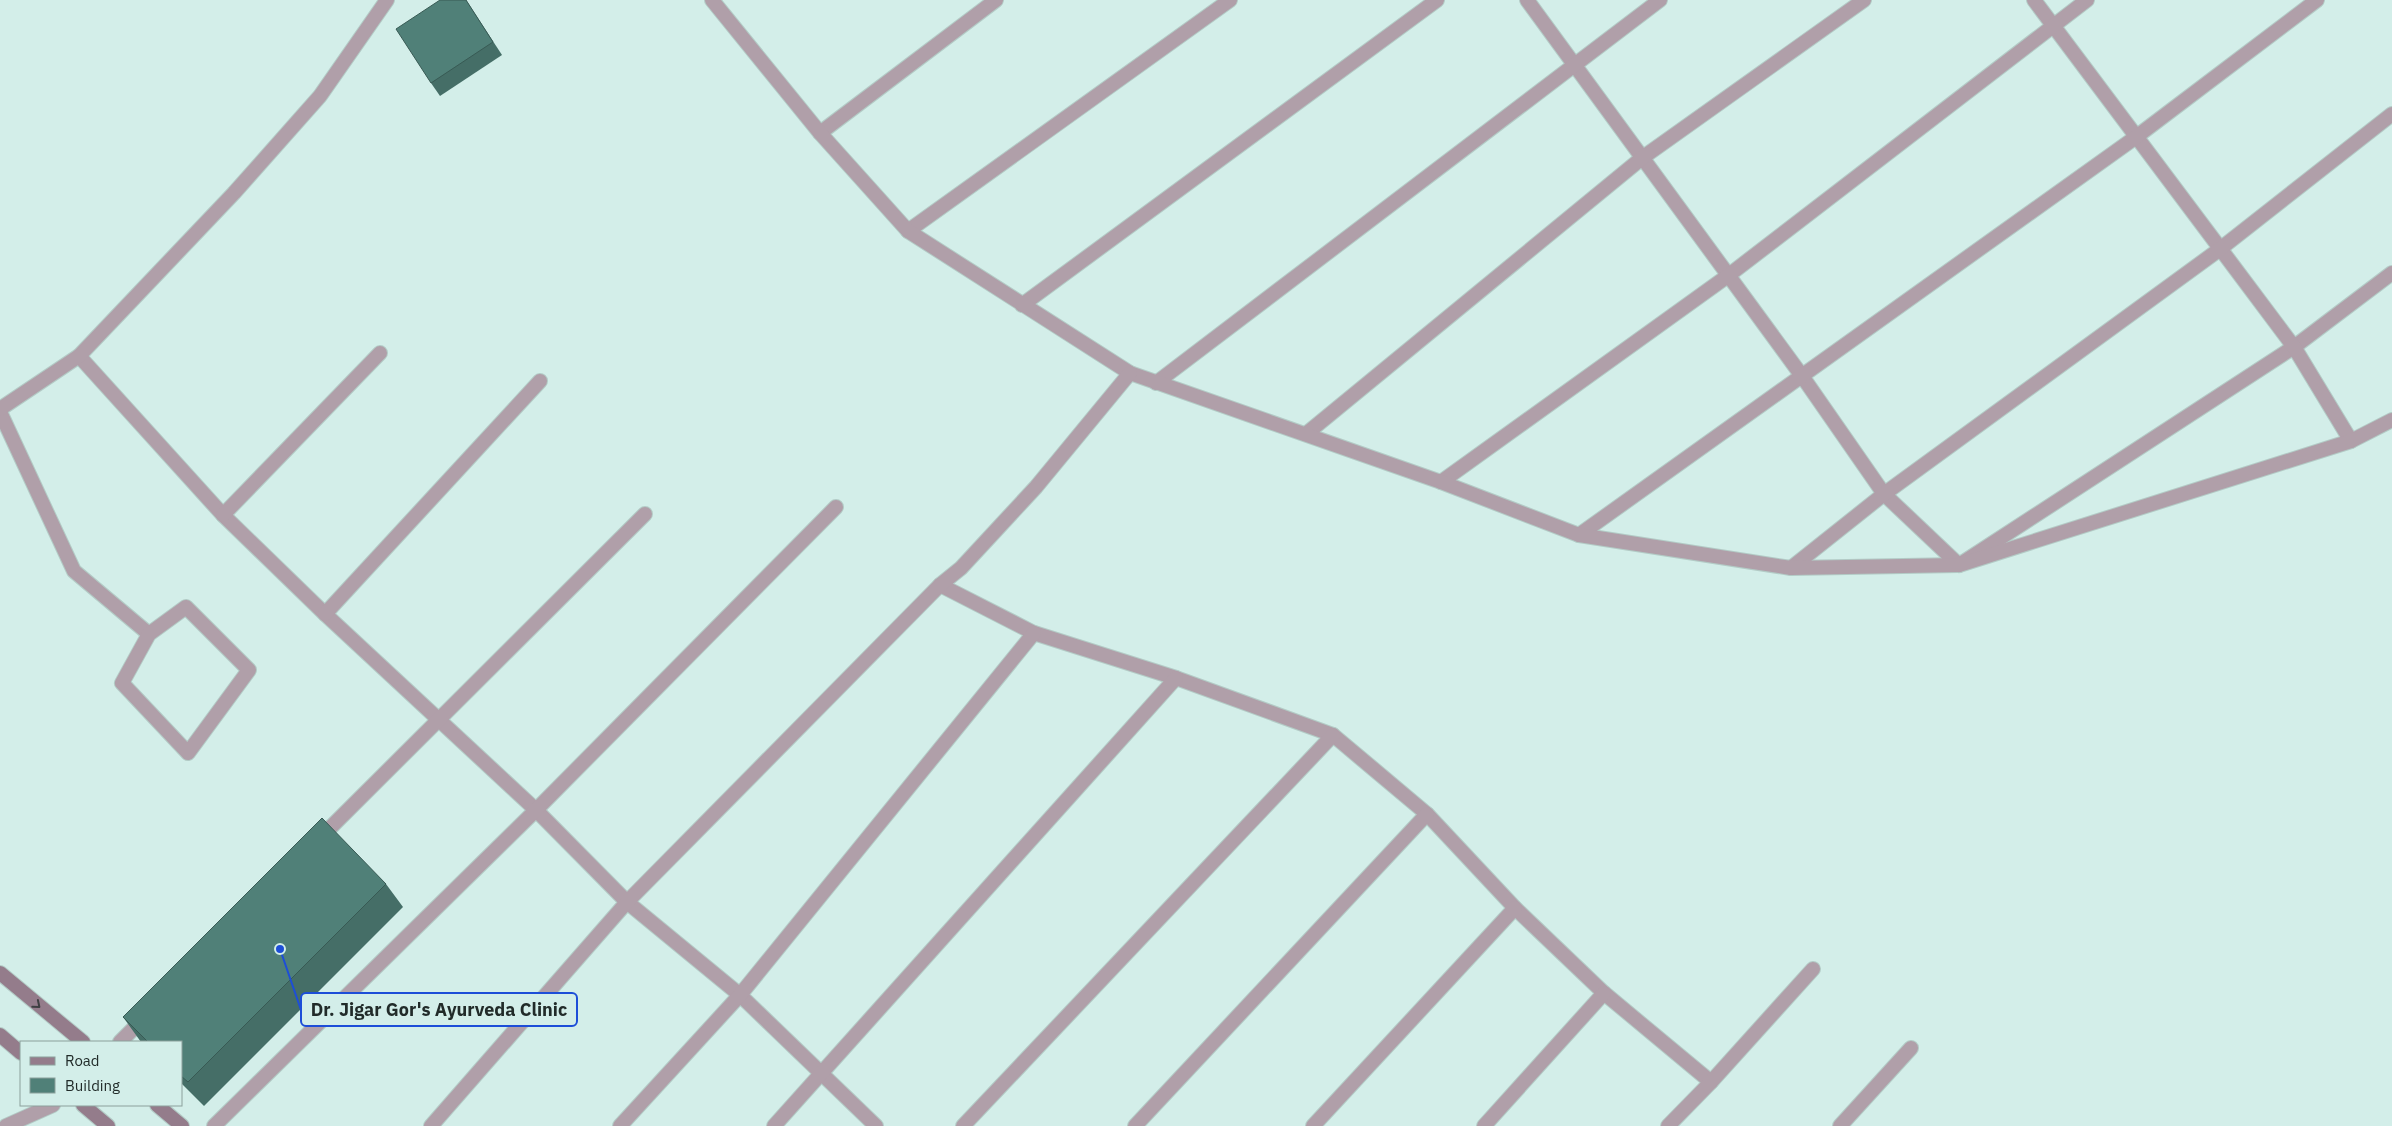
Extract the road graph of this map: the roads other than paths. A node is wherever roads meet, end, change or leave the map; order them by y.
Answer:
1 (388, 0) edge
2 (712, 0) edge
3 (996, 0) edge
4 (1230, 0) edge
5 (1437, 0) edge
6 (1526, 0) edge
7 (1660, 0) edge
8 (1864, 0) edge
9 (2034, 0) edge
10 (2087, 0) edge
11 (2317, 0) edge
12 (2053, 25) junction
13 (1576, 65) junction
14 (2392, 114) edge
15 (820, 133) junction
16 (2136, 138) junction
17 (1642, 158) junction
18 (908, 231) junction
19 (2220, 249) junction
20 (2392, 273) edge
21 (1728, 276) junction
22 (1022, 305) junction
23 (2294, 347) junction
24 (380, 353) dead end
25 (80, 356) junction
26 (1130, 373) junction
27 (1802, 376) junction
28 (540, 381) dead end
29 (1156, 384) junction
30 (0, 408) edge
31 (0, 412) edge
32 (2392, 420) edge
33 (1306, 434) junction
34 (2351, 441) junction
35 (1441, 482) junction
36 (1884, 494) junction
37 (836, 507) dead end
38 (645, 514) dead end
39 (223, 515) junction
40 (1579, 535) junction
41 (1959, 566) junction
42 (1791, 568) junction
43 (940, 585) junction
44 (325, 614) junction
45 (1034, 633) junction
46 (149, 634) junction
47 (1176, 678) junction
48 (438, 719) junction
49 (1333, 735) junction
50 (536, 810) junction
51 (1428, 814) junction
52 (306, 853) edge
53 (627, 902) junction
54 (1515, 908) junction
55 (1813, 969) dead end
56 (0, 973) edge
57 (1604, 993) junction
58 (740, 995) junction
59 (154, 1007) edge
60 (0, 1035) edge
61 (82, 1041) edge
62 (121, 1041) edge
63 (1911, 1048) dead end
64 (20, 1052) edge
65 (821, 1075) junction
66 (1711, 1082) junction
67 (51, 1106) edge
68 (84, 1106) edge
69 (158, 1106) edge
70 (1674, 1124) edge
71 (6, 1126) edge
72 (108, 1126) edge
73 (182, 1126) edge
74 (214, 1126) edge
75 (431, 1126) edge
76 (620, 1126) edge
77 (774, 1126) edge
78 (876, 1126) edge
79 (963, 1126) edge
80 (1135, 1126) edge
81 (1313, 1126) edge
82 (1484, 1126) edge
83 (1840, 1126) edge

1 - 25 street
2 - 15 street
3 - 15 street
4 - 18 street
5 - 22 street
6 - 13 street
7 - 13 street
8 - 17 street
9 - 12 street
10 - 12 street
11 - 16 street
12 - 16 street
12 - 21 street
13 - 17 street
13 - 29 street
14 - 19 street
15 - 18 street
16 - 19 street
16 - 27 street
17 - 21 street
17 - 33 street
18 - 22 street
19 - 23 street
19 - 36 street
20 - 23 street
21 - 27 street
21 - 35 street
22 - 26 street
23 - 34 street
23 - 41 street
24 - 39 street
25 - 30 street
25 - 39 street
26 - 29 street
26 - 43 street
27 - 36 street
27 - 40 street
28 - 44 street
29 - 33 street
31 - 46 street
32 - 34 street
33 - 35 street
34 - 41 street
35 - 40 street
36 - 41 street
36 - 42 street
37 - 50 street
38 - 48 street
39 - 44 street
40 - 42 street
41 - 42 street
43 - 45 street
43 - 53 street
44 - 48 street
45 - 47 street
45 - 58 street
46 - 46 street
47 - 49 street
47 - 65 street
48 - 50 street
48 - 52 street
49 - 51 street
49 - 79 street
50 - 53 street
50 - 74 street
51 - 54 street
51 - 80 street
53 - 58 street
53 - 75 street
54 - 57 street
54 - 81 street
55 - 66 street
56 -> 61 main road
57 - 66 street
57 - 82 street
58 - 65 street
58 - 76 street
59 - 62 street
60 - 64 main road
63 - 83 street
65 - 77 street
65 - 78 street
66 - 70 street
67 - 71 street
68 - 72 main road
69 - 73 main road

